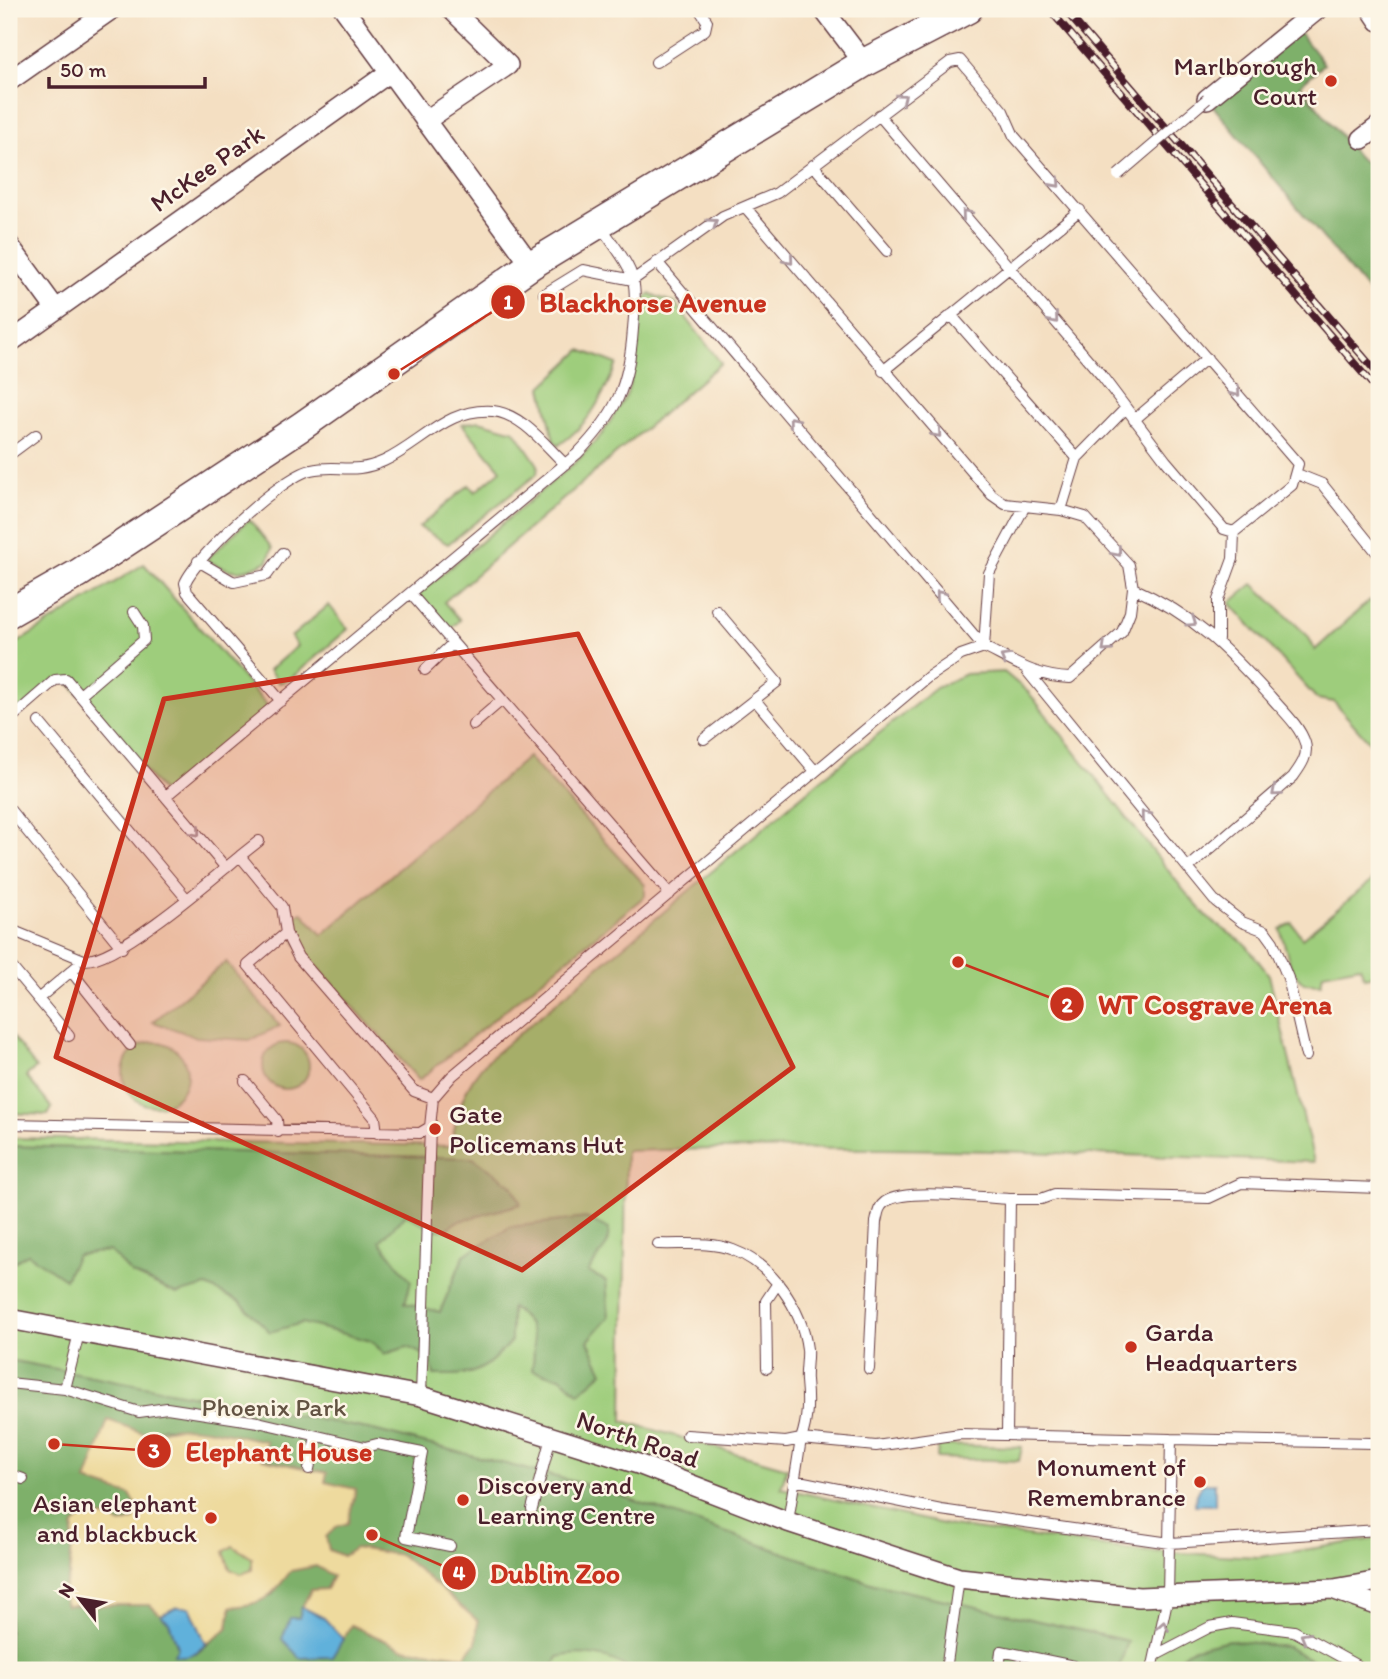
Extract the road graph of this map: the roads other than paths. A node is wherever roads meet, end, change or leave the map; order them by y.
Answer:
1 (112, 9) edge
2 (344, 9) edge
3 (451, 9) edge
4 (699, 9) edge
5 (823, 9) edge
6 (1318, 9) edge
7 (1371, 9) edge
8 (963, 10) edge
9 (1379, 21) edge
10 (656, 62) dead end
11 (864, 64) junction
12 (390, 72) junction
13 (9, 81) edge
14 (1207, 99) joint
15 (879, 115) junction
16 (425, 121) junction
17 (1379, 126) edge
18 (1362, 139) dead end
19 (813, 165) junction
20 (1118, 175) dead end
21 (746, 208) junction
22 (1080, 210) junction
23 (599, 224) junction
24 (9, 245) edge
25 (887, 251) dead end
26 (657, 262) junction
27 (531, 265) junction
28 (1010, 266) junction
29 (633, 280) junction
30 (544, 294) dead end
31 (55, 308) junction
32 (950, 315) junction
33 (9, 343) edge
34 (1207, 358) junction
35 (883, 370) junction
36 (1126, 408) junction
37 (1134, 420) junction
38 (36, 435) dead end
39 (9, 455) edge
40 (1077, 458) junction
41 (565, 464) junction
42 (1297, 474) junction
43 (1025, 506) junction
44 (1061, 510) junction
45 (1234, 531) junction
46 (283, 554) dead end
47 (1379, 555) edge
48 (198, 561) junction
49 (1133, 588) junction
50 (410, 593) junction
51 (717, 611) dead end
52 (134, 612) dead end
53 (9, 613) edge
54 (1218, 639) junction
55 (453, 643) junction
56 (984, 647) junction
57 (425, 670) dead end
58 (1026, 670) junction
59 (80, 695) junction
60 (502, 700) junction
61 (755, 700) junction
62 (281, 701) junction
63 (9, 720) edge
64 (39, 722) dead end
65 (473, 725) dead end
66 (704, 740) dead end
67 (815, 771) junction
68 (166, 796) junction
69 (10, 810) edge
70 (258, 841) dead end
71 (240, 856) junction
72 (226, 868) junction
73 (1188, 868) junction
74 (670, 894) junction
75 (187, 898) junction
76 (9, 929) edge
77 (286, 933) junction
78 (122, 947) junction
79 (84, 960) junction
80 (9, 964) edge
81 (71, 971) junction
82 (38, 999) junction
83 (69, 1036) dead end
84 (131, 1045) dead end
85 (1306, 1056) dead end
86 (245, 1082) dead end
87 (433, 1098) junction
88 (9, 1124) edge
89 (430, 1127) junction
90 (278, 1132) junction
91 (377, 1133) junction
92 (1379, 1188) edge
93 (1010, 1199) junction
94 (658, 1244) dead end
95 (778, 1283) junction
96 (9, 1319) edge
97 (79, 1332) junction
98 (767, 1368) dead end
99 (869, 1369) dead end
100 (9, 1383) edge
101 (65, 1389) junction
102 (421, 1396) junction
103 (687, 1434) dead end
104 (1007, 1434) junction
105 (316, 1436) junction
106 (551, 1437) junction
107 (801, 1439) junction
108 (1171, 1439) junction
109 (1379, 1446) edge
110 (309, 1469) dead end
111 (9, 1474) edge
112 (23, 1479) dead end
113 (794, 1480) junction
114 (532, 1509) dead end
115 (788, 1522) junction
116 (1379, 1530) edge
117 (1170, 1542) junction
118 (450, 1546) dead end
119 (959, 1578) junction
120 (1379, 1581) edge
121 (1334, 1589) junction
122 (1168, 1597) junction
123 (1379, 1606) edge
124 (1156, 1655) junction
125 (1074, 1666) dead end
126 (946, 1670) edge
127 (999, 1670) edge
128 (1152, 1670) edge
129 (1365, 1670) edge

1 - 13 street
2 - 12 street
3 - 16 street
4 - 10 lane
5 - 11 street
6 - 14 street
7 - 9 street
8 - 11 main road
11 - 23 main road
12 - 16 street
12 - 31 street, McKee Park
14 - 20 lane, bridge
15 - 19 lane
15 -> 22 lane
28 -> 15 lane
16 - 27 street
17 - 18 street
19 - 21 lane
19 - 25 lane
26 -> 21 lane
21 -> 35 lane
22 - 28 lane
22 - 34 lane
23 - 27 main road
23 - 29 lane
24 - 31 street
26 - 29 lane
56 -> 26 lane
27 - 53 main road
28 - 32 lane
28 -> 36 lane
29 - 30 lane
29 - 41 lane
31 - 33 street, McKee Park
32 - 35 lane
32 - 40 lane
34 - 37 lane
34 -> 42 lane
35 -> 43 lane
36 - 37 lane
36 - 40 lane
37 - 45 lane
38 - 39 lane
40 - 44 lane
41 - 48 lane
41 - 50 lane
42 - 45 lane
42 - 47 lane
43 - 44 lane
43 - 56 lane
44 -> 49 lane
45 - 54 lane
46 - 48 lane
48 - 62 lane
49 -> 54 lane
49 -> 58 lane
50 - 55 lane
50 - 62 lane
51 - 61 lane
52 - 59 lane
54 -> 73 lane
55 - 57 lane
55 - 60 lane
58 -> 56 lane
56 - 67 lane
73 -> 58 lane
59 - 63 lane
59 - 68 lane
60 - 65 lane
60 - 74 lane
61 - 66 lane
61 - 67 lane
62 - 68 lane
64 - 75 lane
67 - 74 lane
68 -> 72 lane
69 - 78 lane
70 - 71 lane
71 - 72 lane
71 - 77 lane
72 - 75 lane
73 - 85 lane
74 - 87 lane
75 - 78 lane
76 - 79 lane
77 - 87 lane
77 - 91 lane
78 - 79 lane
79 - 81 lane
80 - 82 lane
81 - 82 lane
81 - 84 lane
82 - 83 lane
86 - 90 lane
87 - 89 lane
88 - 90 lane
89 - 91 lane
89 - 102 lane
90 - 91 lane
92 - 93 lane
93 - 99 lane
93 - 104 lane
94 - 95 lane
95 - 98 lane
95 - 107 lane
96 - 97 street, North Road
97 - 101 lane
97 - 102 street, North Road
100 - 101 lane
101 - 105 lane
102 - 106 street, North Road
103 - 107 lane
104 - 107 lane
104 - 108 lane
105 - 110 lane
105 - 118 lane
106 - 114 lane
106 - 115 street, North Road
107 - 113 lane
108 - 109 lane
108 - 117 lane
111 - 112 lane
113 - 115 lane
113 - 117 lane
115 - 119 street, North Road
116 - 117 lane
117 - 122 lane
119 - 122 street, North Road
119 - 126 lane
120 - 121 street
121 - 122 street, North Road
121 - 123 street
124 -> 122 lane
124 - 128 lane
129 -> 124 lane
125 - 127 lane

